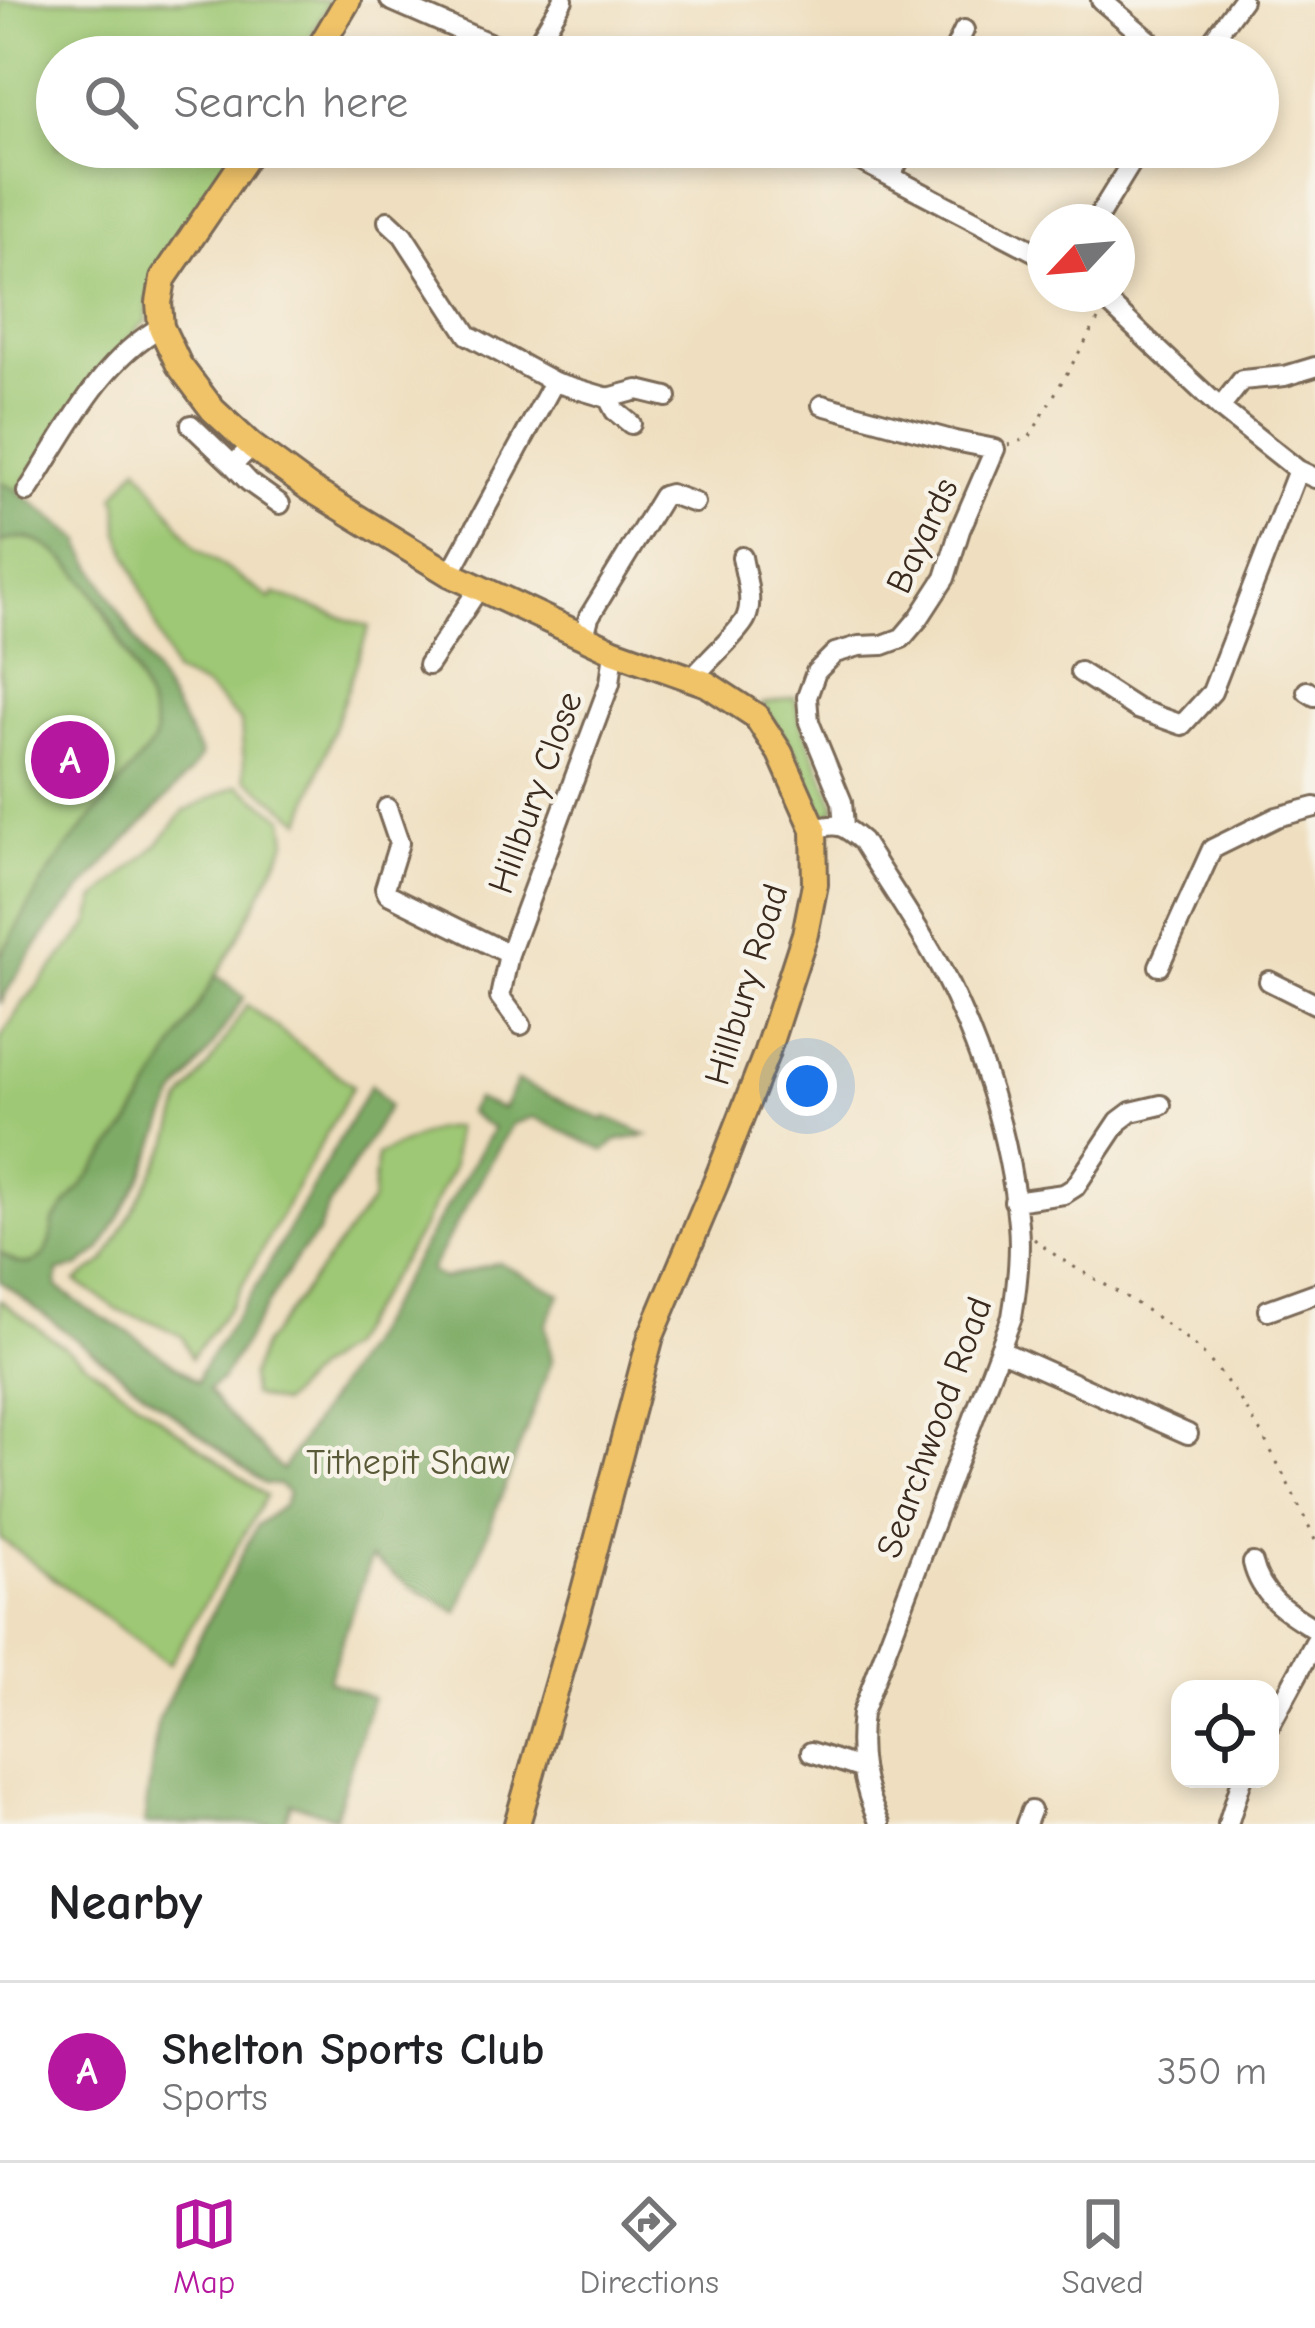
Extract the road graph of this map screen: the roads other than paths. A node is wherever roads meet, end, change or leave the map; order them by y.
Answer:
1 (348, 0) edge
2 (390, 0) edge
3 (563, 0) edge
4 (1101, 0) edge
5 (1242, 0) edge
6 (964, 30) dead end
7 (327, 36) edge
8 (475, 36) edge
9 (539, 36) edge
10 (961, 36) edge
11 (1144, 36) edge
12 (1216, 36) edge
13 (239, 168) edge
14 (876, 168) edge
15 (895, 168) edge
16 (1128, 168) edge
17 (891, 175) junction
18 (1106, 204) edge
19 (388, 221) dead end
20 (1027, 247) edge
21 (1119, 312) edge
22 (161, 327) junction
23 (1315, 367) edge
24 (554, 382) junction
25 (599, 395) junction
26 (667, 397) dead end
27 (822, 405) dead end
28 (1220, 408) junction
29 (631, 424) dead end
30 (190, 425) dead end
31 (252, 446) junction
32 (233, 465) junction
33 (1306, 474) edge
34 (28, 491) dead end
35 (694, 502) dead end
36 (280, 504) dead end
37 (742, 557) dead end
38 (450, 574) junction
39 (479, 588) junction
40 (584, 637) junction
41 (614, 651) junction
42 (428, 665) dead end
43 (1080, 672) dead end
44 (692, 679) junction
45 (1315, 807) edge
46 (387, 808) dead end
47 (844, 826) junction
48 (814, 829) junction
49 (509, 954) junction
50 (1159, 966) dead end
51 (1269, 981) dead end
52 (1315, 1004) edge
53 (521, 1025) dead end
54 (1161, 1105) dead end
55 (1015, 1201) junction
56 (1315, 1293) edge
57 (1268, 1310) dead end
58 (1001, 1351) junction
59 (1188, 1434) dead end
60 (1253, 1563) dead end
61 (1315, 1629) edge
62 (1315, 1642) edge
63 (1279, 1708) edge
64 (812, 1753) dead end
65 (860, 1768) junction
66 (1239, 1788) edge
67 (871, 1821) edge
68 (517, 1824) edge
69 (1228, 1824) edge

1 - 7 main road
2 - 8 street
3 - 9 street
4 - 11 street
5 - 12 street
6 - 10 street
13 - 22 main road
14 - 17 street
15 - 17 street
16 - 18 street
17 - 20 street
19 - 24 street
21 - 28 street
22 - 31 main road, Hillbury Road
22 - 34 street
23 - 28 street
24 - 25 street
24 - 38 street
25 - 26 street
25 - 29 street
27 - 47 street, Bayards
28 - 33 street
30 - 32 street
31 - 32 street
31 - 38 main road, Hillbury Road
32 - 36 street
33 - 43 street
35 - 40 street
37 - 44 street
38 - 39 main road, Hillbury Road
39 - 40 main road, Hillbury Road
39 - 42 street
40 - 41 main road, Hillbury Road
41 - 44 main road, Hillbury Road
41 - 49 street, Hillbury Close
44 - 48 main road, Hillbury Road
45 - 50 street
46 - 49 street, Hillbury Close
47 - 48 street
47 - 55 street, Searchwood Road
48 - 68 main road, Hillbury Road
49 - 53 street, Hillbury Close
51 - 52 street
54 - 55 street
55 - 58 street, Searchwood Road
56 - 57 street
58 - 59 street
58 - 65 street, Searchwood Road
60 - 61 street
62 - 63 street
64 - 65 street
65 - 67 street, Searchwood Road
66 - 69 street

